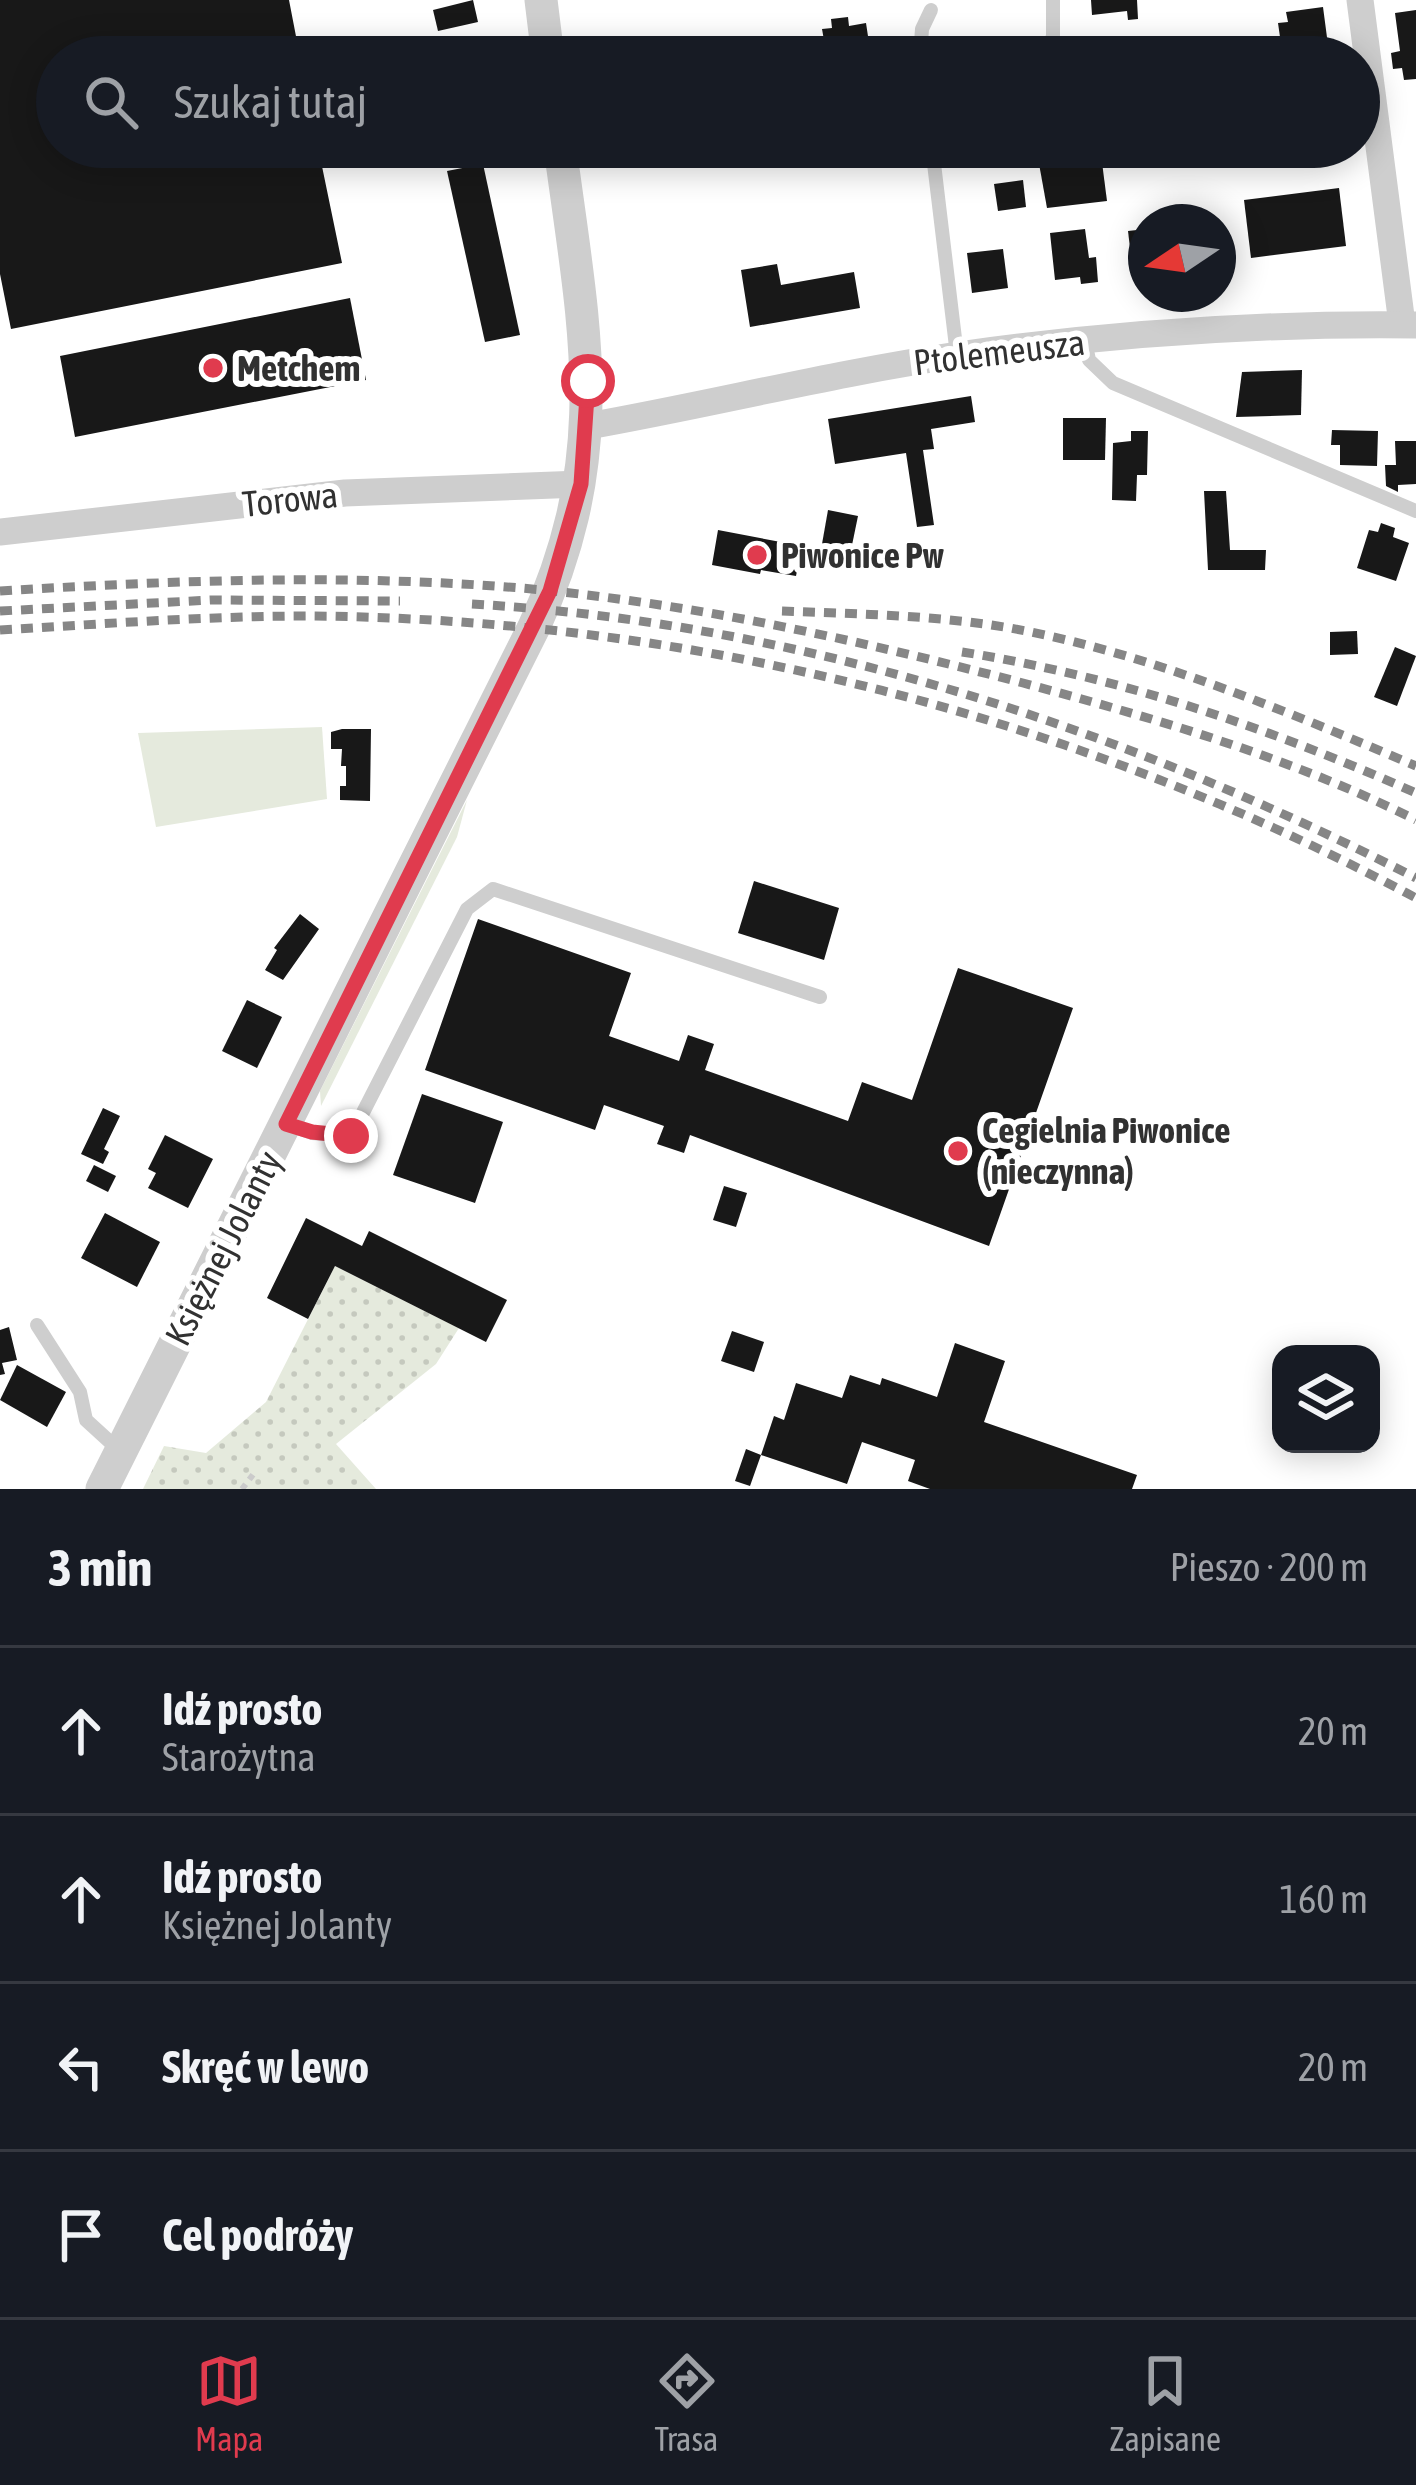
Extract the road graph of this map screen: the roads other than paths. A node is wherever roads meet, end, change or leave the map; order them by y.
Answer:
1 (541, 0) edge
2 (1053, 0) edge
3 (1360, 0) edge
4 (931, 10) dead end
5 (545, 36) edge
6 (922, 36) edge
7 (1053, 36) edge
8 (1365, 36) edge
9 (1380, 133) edge
10 (563, 168) edge
11 (935, 168) edge
12 (1409, 325) edge
13 (1085, 340) junction
14 (957, 355) junction
15 (588, 426) junction
16 (581, 484) junction
17 (1416, 511) edge
18 (0, 532) edge
19 (820, 997) dead end
20 (286, 1124) junction
21 (38, 1325) dead end
22 (121, 1452) junction
23 (102, 1489) edge

1 - 5 street
2 - 7 lane
3 - 8 street
4 - 6 lane
9 - 12 street
10 - 15 street, Księżnej Jolanty
11 - 14 lane
12 - 13 street, Ptolemeusza
13 - 14 street, Ptolemeusza
13 - 17 lane
14 - 15 street, Ptolemeusza
15 - 16 street, Księżnej Jolanty
16 - 18 street, Torowa
16 - 20 street, Księżnej Jolanty
19 - 20 lane
20 - 22 street, Księżnej Jolanty
21 - 22 lane
22 - 23 street, Księżnej Jolanty

